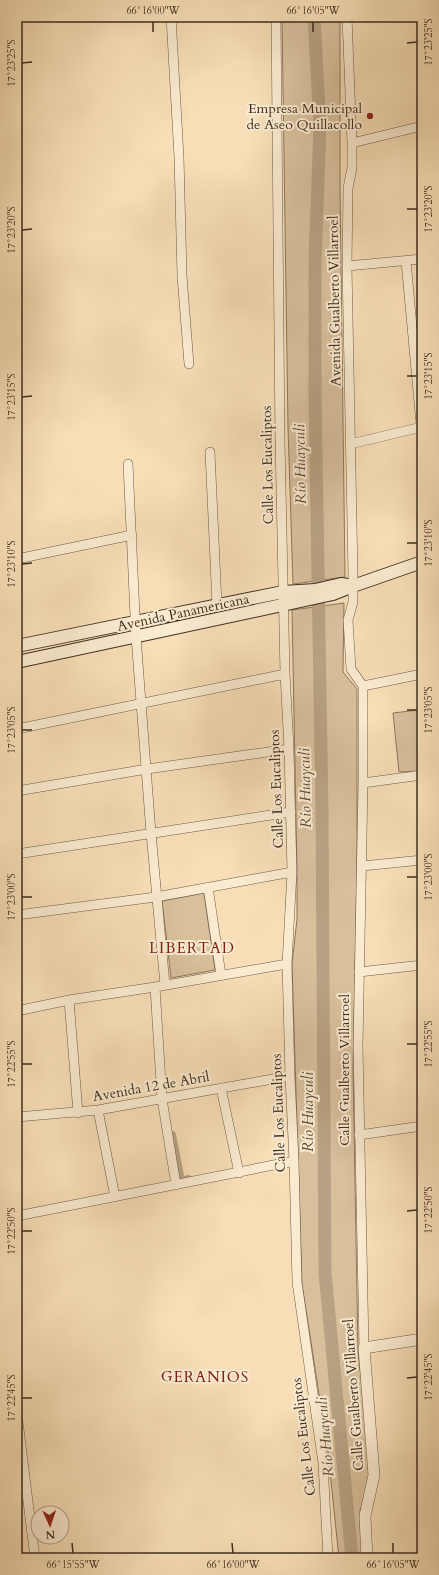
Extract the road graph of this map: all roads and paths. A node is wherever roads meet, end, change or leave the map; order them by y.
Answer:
1 (172, 17) edge
2 (276, 17) edge
3 (347, 17) edge
4 (422, 126) edge
5 (352, 143) junction
6 (422, 259) edge
7 (406, 261) junction
8 (347, 266) junction
9 (189, 364) dead end
10 (422, 430) edge
11 (350, 444) junction
12 (210, 452) dead end
13 (128, 464) dead end
14 (132, 535) junction
15 (17, 559) edge
16 (422, 562) edge
17 (353, 586) junction
18 (283, 592) junction
19 (315, 594) junction
20 (217, 605) junction
21 (284, 605) junction
22 (136, 622) junction
23 (136, 637) junction
24 (17, 646) edge
25 (17, 662) edge
26 (285, 674) junction
27 (422, 674) edge
28 (363, 686) junction
29 (142, 704) junction
30 (17, 729) edge
31 (289, 749) junction
32 (147, 769) junction
33 (422, 774) edge
34 (363, 783) junction
35 (17, 791) edge
36 (291, 812) junction
37 (151, 833) junction
38 (17, 854) edge
39 (422, 860) edge
40 (362, 866) junction
41 (292, 872) junction
42 (208, 887) junction
43 (156, 897) junction
44 (17, 916) edge
45 (287, 964) junction
46 (422, 965) edge
47 (359, 972) junction
48 (221, 975) junction
49 (165, 985) junction
50 (155, 987) junction
51 (69, 1000) junction
52 (17, 1011) edge
53 (290, 1076) junction
54 (221, 1088) junction
55 (162, 1099) junction
56 (98, 1110) junction
57 (78, 1113) junction
58 (17, 1117) edge
59 (422, 1126) edge
60 (358, 1134) junction
61 (294, 1161) junction
62 (239, 1172) junction
63 (176, 1185) junction
64 (114, 1197) junction
65 (17, 1216) edge
66 (422, 1339) edge
67 (364, 1348) junction
68 (17, 1413) edge
69 (35, 1558) edge
70 (328, 1558) edge
71 (367, 1558) edge

1 - 9 street
2 - 18 street, Calle Los Eucaliptos
3 - 5 street, Avenida Gualberto Villarroel
4 - 5 street
5 - 8 street, Avenida Gualberto Villarroel
6 - 7 street
7 - 8 street
7 - 10 street
8 - 11 street, Avenida Gualberto Villarroel
10 - 11 street
11 - 17 street, Avenida Gualberto Villarroel
12 - 20 street
13 - 14 street
14 - 15 street
14 - 22 street
16 - 17 main road, Avenida Panamericana
17 - 19 main road, Avenida Panamericana
17 - 28 street
18 - 19 main road, Avenida Panamericana
18 - 20 main road, Avenida Panamericana
18 - 21 street, Calle Los Eucaliptos
19 - 21 main road, Avenida Panamericana
20 - 22 main road, Avenida Panamericana
21 - 23 main road, Avenida Panamericana
21 - 26 street, Calle Los Eucaliptos
22 - 23 street
22 - 24 main road, Avenida Panamericana
23 - 25 main road, Avenida Panamericana
23 - 29 street
26 - 29 street
26 - 31 street, Calle Los Eucaliptos
27 - 28 street
28 - 34 street, Calle Gualberto Villarroel
29 - 30 street
29 - 32 street
31 - 32 street
31 - 36 street, Calle Los Eucaliptos
32 - 35 street
32 - 37 street
33 - 34 street
34 - 40 street, Calle Gualberto Villarroel
36 - 37 street
36 - 41 street, Calle Los Eucaliptos
37 - 38 street
37 - 43 street
39 - 40 street
40 - 47 street, Calle Gualberto Villarroel
41 - 42 street
41 - 45 street, Calle Los Eucaliptos
42 - 43 street
42 - 48 street
43 - 44 street
43 - 49 street
45 - 48 street
45 - 53 street, Calle Los Eucaliptos
46 - 47 street
47 - 60 street, Calle Gualberto Villarroel
48 - 49 street
49 - 50 street
50 - 51 street
50 - 55 street
51 - 52 street
51 - 57 street
53 - 54 street, Avenida 12 de Abril
53 - 61 street, Calle Los Eucaliptos
54 - 55 street, Avenida 12 de Abril
54 - 62 street
55 - 56 street, Avenida 12 de Abril
55 - 63 street
56 - 57 street, Avenida 12 de Abril
56 - 64 street
57 - 58 street, Avenida 12 de Abril
59 - 60 street
60 - 67 street, Calle Gualberto Villarroel
61 - 62 street
61 - 70 street, Calle Los Eucaliptos
62 - 63 street
63 - 64 street
64 - 65 street
66 - 67 street
67 - 71 street, Calle Gualberto Villarroel
68 - 69 street

